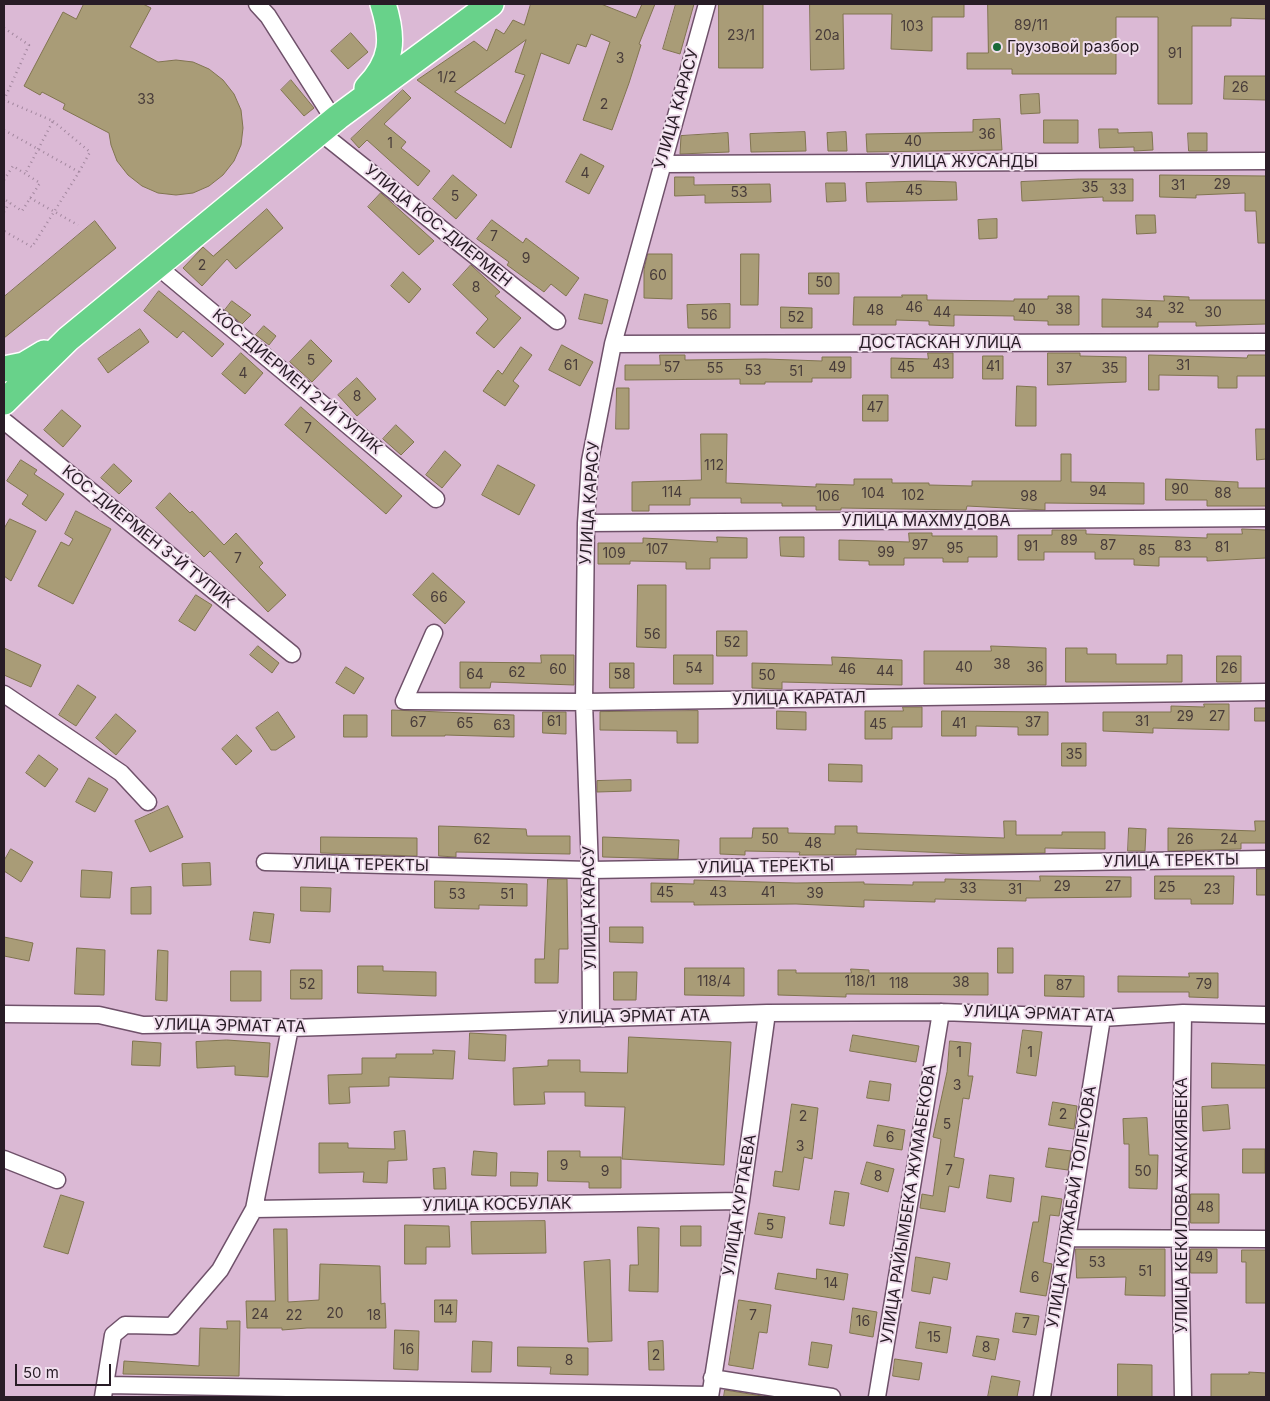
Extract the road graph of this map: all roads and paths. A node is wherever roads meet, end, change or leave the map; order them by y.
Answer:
1 (257, 4) edge
2 (384, 4) edge
3 (491, 4) edge
4 (707, 4) edge
5 (4, 28) edge
6 (53, 121) junction
7 (331, 123) junction
8 (4, 130) edge
9 (39, 149) junction
10 (1266, 161) edge
11 (661, 164) junction
12 (79, 172) junction
13 (25, 174) junction
14 (4, 180) edge
15 (30, 198) junction
16 (4, 199) edge
17 (9, 202) junction
18 (4, 212) edge
19 (54, 212) junction
20 (78, 225) dead end
21 (4, 231) edge
22 (157, 266) junction
23 (556, 321) dead end
24 (68, 339) junction
25 (1266, 342) edge
26 (613, 344) junction
27 (4, 369) edge
28 (4, 402) edge
29 (4, 420) edge
30 (436, 499) dead end
31 (1266, 518) edge
32 (586, 523) junction
33 (434, 633) dead end
34 (292, 654) dead end
35 (1266, 692) edge
36 (4, 694) edge
37 (584, 702) junction
38 (148, 802) dead end
39 (1266, 859) edge
40 (265, 862) dead end
41 (590, 870) junction
42 (941, 1012) junction
43 (767, 1013) junction
44 (1183, 1013) junction
45 (4, 1014) edge
46 (1266, 1015) edge
47 (591, 1017) junction
48 (1102, 1018) junction
49 (290, 1028) junction
50 (4, 1159) edge
51 (57, 1180) dead end
52 (741, 1201) junction
53 (254, 1209) junction
54 (1067, 1238) junction
55 (1180, 1239) junction
56 (1266, 1239) edge
57 (712, 1378) junction
58 (104, 1391) edge
59 (710, 1396) edge
60 (832, 1397) edge
61 (877, 1397) edge
62 (1042, 1397) edge
63 (1183, 1397) edge

1 - 7 street, УЛИЦА КОС-ДИЕРМЕН
2 - 7 highway
3 - 7 highway
4 - 11 street, УЛИЦА КАРАСУ
5 - 6 path
6 - 9 path
6 - 12 path
7 - 22 highway
7 - 23 street, УЛИЦА КОС-ДИЕРМЕН
8 - 9 path
9 - 12 path
9 - 13 path
10 - 11 street, УЛИЦА ЖУСАНДЫ
11 - 26 street, УЛИЦА КАРАСУ
12 - 19 path
13 - 14 path
13 - 15 path
15 - 17 path
15 - 19 path
16 - 17 path
17 - 18 path
19 - 20 path
19 - 21 path
22 - 24 highway
22 - 30 street, КОС-ДИЕРМЕН 2-Й ТУПИК
24 - 27 highway
24 - 28 highway
25 - 26 street, ДОСТАСКАН УЛИЦА
26 - 32 street, УЛИЦА КАРАСУ
29 - 34 street, КОС-ДИЕРМЕН 3-Й ТУПИК
31 - 32 street, УЛИЦА МАХМУДОВА
32 - 37 street, УЛИЦА КАРАСУ
33 - 37 street, УЛИЦА КАРАТАЛ
35 - 37 street, УЛИЦА КАРАТАЛ
36 - 38 street
37 - 41 street, УЛИЦА КАРАСУ
39 - 41 street, УЛИЦА ТЕРЕКТЫ
40 - 41 street, УЛИЦА ТЕРЕКТЫ
41 - 47 street, УЛИЦА КАРАСУ
42 - 43 street, УЛИЦА ЭРМАТ АТА
42 - 48 street, УЛИЦА ЭРМАТ АТА
42 - 61 street, УЛИЦА РАЙЫМБЕКА ЖУМАБЕКОВА
43 - 47 street, УЛИЦА ЭРМАТ АТА
43 - 52 street, УЛИЦА КУРТАЕВА
44 - 46 street, УЛИЦА ЭРМАТ АТА
44 - 48 street, УЛИЦА ЭРМАТ АТА
44 - 55 street, УЛИЦА КЕКИЛОВА ЖАКИЯБЕКА
45 - 49 street, УЛИЦА ЭРМАТ АТА
47 - 49 street, УЛИЦА ЭРМАТ АТА
48 - 54 street, УЛИЦА КУЛЖАБАЙ ТОЛЕУОВА
49 - 53 street
50 - 51 street
52 - 53 street, УЛИЦА КОСБУЛАК
52 - 57 street, УЛИЦА КУРТАЕВА
53 - 58 street
54 - 55 street
54 - 62 street, УЛИЦА КУЛЖАБАЙ ТОЛЕУОВА
55 - 56 street
55 - 63 street, УЛИЦА КЕКИЛОВА ЖАКИЯБЕКА
57 - 59 street, УЛИЦА КУРТАЕВА
57 - 60 street
58 - 59 street

